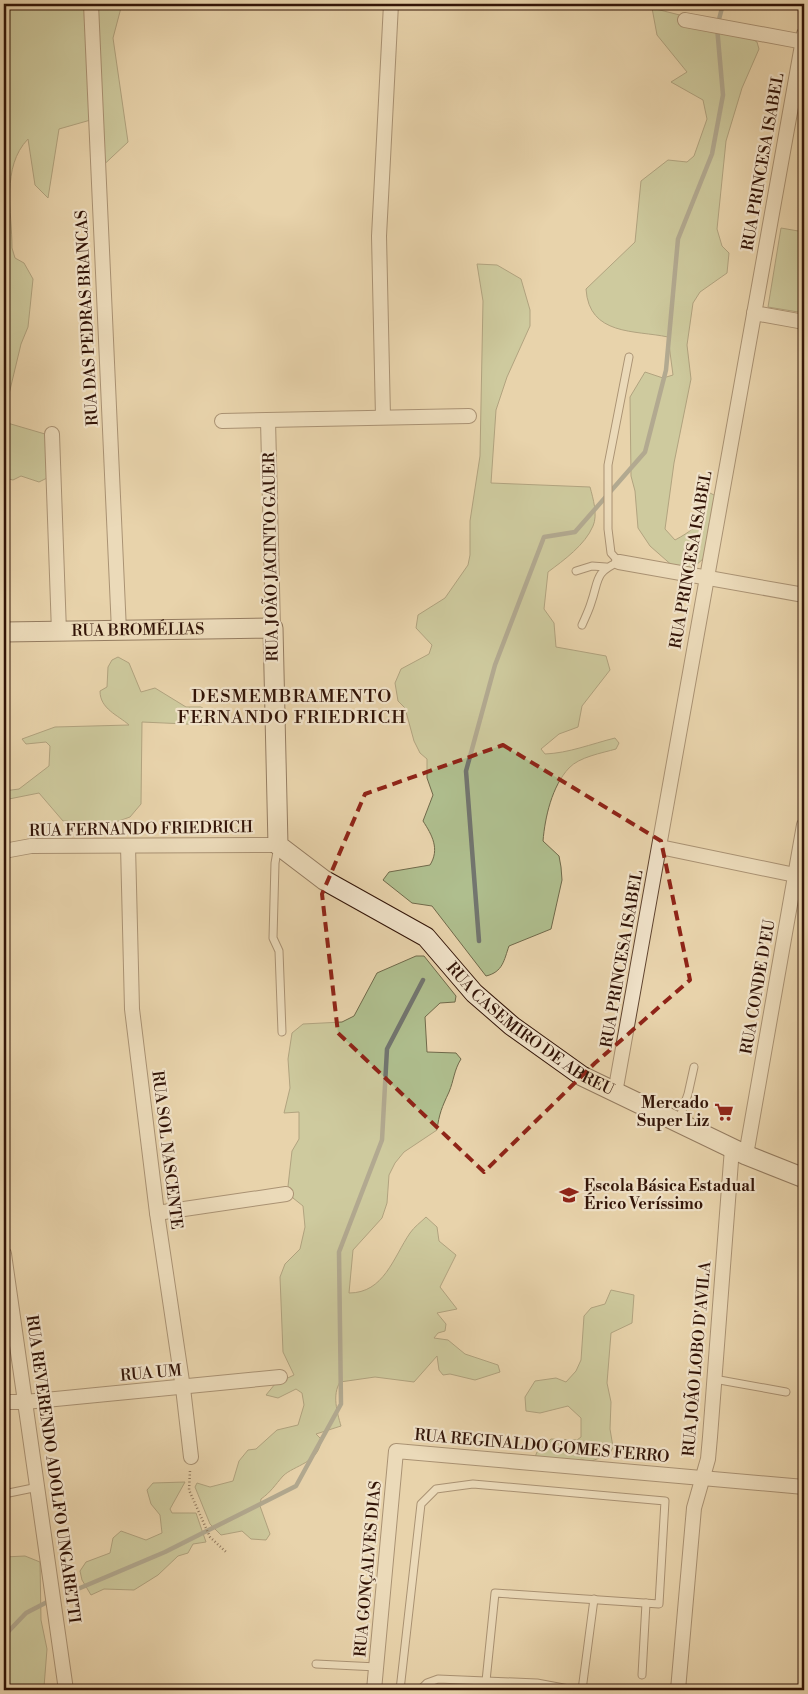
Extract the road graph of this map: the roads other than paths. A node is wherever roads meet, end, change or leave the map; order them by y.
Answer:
1 (91, 4) edge
2 (391, 4) edge
3 (684, 20) dead end
4 (804, 39) edge
5 (754, 313) junction
6 (804, 322) edge
7 (629, 357) dead end
8 (468, 416) dead end
9 (383, 417) junction
10 (268, 420) junction
11 (222, 421) dead end
12 (52, 434) dead end
13 (613, 565) junction
14 (576, 571) dead end
15 (706, 578) junction
16 (804, 595) edge
17 (582, 625) dead end
18 (273, 628) junction
19 (119, 631) junction
20 (4, 632) edge
21 (60, 632) junction
22 (804, 825) edge
23 (278, 845) junction
24 (128, 846) junction
25 (660, 847) junction
26 (4, 850) edge
27 (800, 876) edge
28 (282, 1032) dead end
29 (694, 1067) dead end
30 (615, 1093) junction
31 (678, 1122) junction
32 (739, 1151) junction
33 (804, 1178) edge
34 (286, 1194) dead end
35 (157, 1213) junction
36 (4, 1254) edge
37 (280, 1377) dead end
38 (714, 1379) junction
39 (183, 1388) junction
40 (786, 1392) dead end
41 (4, 1402) edge
42 (25, 1402) junction
43 (396, 1451) joint
44 (191, 1457) road end
45 (703, 1478) junction
46 (38, 1487) junction
47 (804, 1487) edge
48 (4, 1494) edge
49 (594, 1599) junction
50 (646, 1603) junction
51 (316, 1664) dead end
52 (376, 1668) junction
53 (642, 1675) dead end
54 (486, 1681) junction
55 (66, 1690) edge
56 (374, 1690) edge
57 (400, 1690) edge
58 (420, 1690) edge
59 (574, 1690) edge
60 (582, 1690) edge
61 (678, 1690) edge

1 - 19 street, RUA DAS PEDRAS BRANCAS
2 - 9 street
3 - 4 street
4 - 5 street, RUA PRINCESA ISABEL
5 - 6 street
5 - 15 street, RUA PRINCESA ISABEL
7 - 13 lane
8 - 9 street
9 - 10 street
10 - 11 street
10 - 18 street, RUA JOÃO JACINTO GAUER
12 - 21 street
13 - 14 lane
13 - 15 street
13 - 17 lane
15 - 16 street
15 - 25 street, RUA PRINCESA ISABEL
18 - 19 street, RUA BROMÉLIAS
18 - 23 street, RUA JOÃO JACINTO GAUER
19 - 21 street, RUA BROMÉLIAS
20 - 21 street, RUA BROMÉLIAS
22 - 27 street, RUA CONDE D'EU
23 - 24 street, RUA FERNANDO FRIEDRICH
23 - 28 lane
23 - 30 street, RUA CASEMIRO DE ABREU
24 - 26 street, RUA FERNANDO FRIEDRICH
24 - 35 street, RUA SOL NASCENTE
25 - 27 street
25 - 30 street, RUA PRINCESA ISABEL
27 - 32 street, RUA CONDE D'EU
29 - 31 lane
30 - 31 street, RUA CASEMIRO DE ABREU
31 - 32 street, RUA CASEMIRO DE ABREU
32 - 33 street, RUA CASEMIRO DE ABREU
32 - 38 street, RUA JOÃO LOBO D'AVILA
34 - 35 street
35 - 39 street, RUA SOL NASCENTE
36 - 42 street, RUA REVERENDO ADOLFO UNGARETTI
37 - 39 street, RUA UM
38 - 40 lane
38 - 45 street, RUA JOÃO LOBO D'AVILA
39 - 42 street, RUA UM
39 - 44 street, RUA SOL NASCENTE
41 - 42 street, RUA UM
42 - 46 street, RUA REVERENDO ADOLFO UNGARETTI
43 - 45 street, RUA REGINALDO GOMES FERRO
43 - 52 street, RUA GONÇALVES DIAS
45 - 47 street, RUA REGINALDO GOMES FERRO
45 - 61 street, RUA JOÃO LOBO D'AVILA
46 - 48 lane
46 - 55 street, RUA REVERENDO ADOLFO UNGARETTI
49 - 50 lane
49 - 54 lane
49 - 60 lane
50 - 53 lane
50 - 57 lane
51 - 52 lane
52 - 56 street, RUA GONÇALVES DIAS
54 - 58 lane
54 - 59 lane

